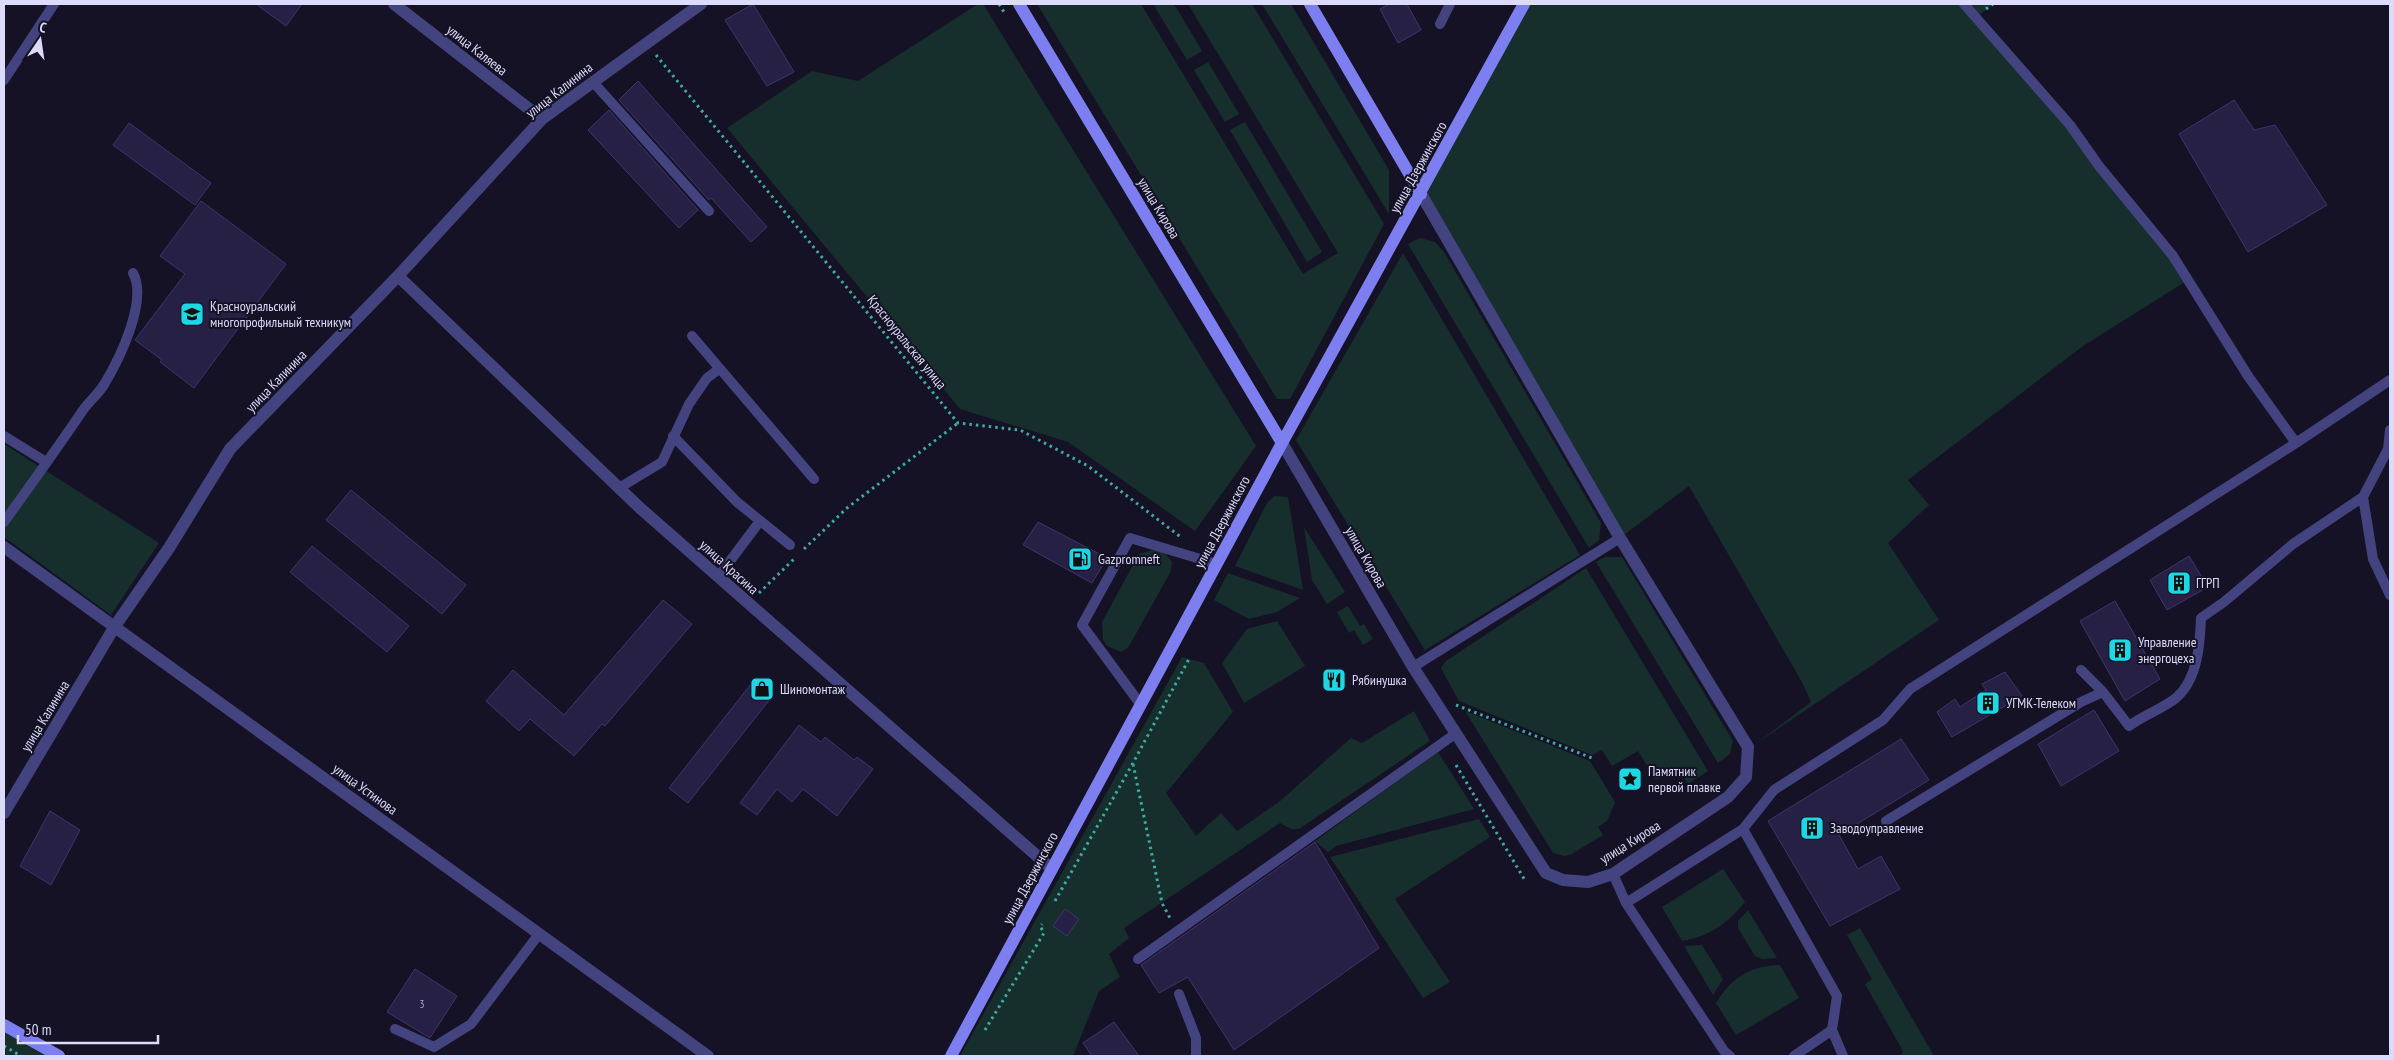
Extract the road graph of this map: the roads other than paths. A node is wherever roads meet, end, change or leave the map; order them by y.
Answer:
1 (54, 4) edge
2 (394, 4) edge
3 (701, 4) edge
4 (1019, 4) edge
5 (1310, 4) edge
6 (1450, 4) edge
7 (1524, 4) edge
8 (1964, 4) edge
9 (1440, 24) dead end
10 (4, 80) edge
11 (594, 82) junction
12 (542, 119) junction
13 (1421, 194) junction
14 (709, 210) dead end
15 (133, 273) dead end
16 (398, 276) junction
17 (692, 336) dead end
18 (719, 369) junction
19 (2390, 380) edge
20 (2390, 430) edge
21 (4, 436) edge
22 (674, 436) junction
23 (1282, 443) junction
24 (2296, 443) junction
25 (46, 462) junction
26 (814, 479) dead end
27 (620, 488) junction
28 (2363, 497) junction
29 (760, 521) junction
30 (4, 522) edge
31 (1620, 538) junction
32 (790, 545) dead end
33 (4, 546) edge
34 (1217, 564) junction
35 (718, 577) junction
36 (2390, 595) edge
37 (115, 626) junction
38 (1413, 667) junction
39 (2081, 670) dead end
40 (2103, 692) junction
41 (1141, 705) junction
42 (1455, 734) junction
43 (4, 813) edge
44 (1886, 821) dead end
45 (1743, 829) junction
46 (1052, 869) junction
47 (1612, 874) junction
48 (1626, 903) junction
49 (539, 934) junction
50 (1138, 959) dead end
51 (1179, 994) dead end
52 (4, 1025) edge
53 (395, 1029) dead end
54 (1832, 1030) junction
55 (59, 1056) edge
56 (708, 1056) edge
57 (951, 1056) edge
58 (1196, 1056) edge
59 (1730, 1056) edge
60 (1794, 1056) edge
61 (1843, 1056) edge

1 - 10 lane
2 - 12 street, улица Каляева
3 - 11 street, улица Калинина
4 - 23 street, улица Кирова
5 - 13 street, улица Кирова
6 - 9 lane
7 - 13 street, улица Дзержинского
8 - 24 lane
11 - 12 street, улица Калинина
11 - 14 lane
12 - 16 street, улица Калинина
13 - 23 street, улица Дзержинского
13 - 31 street, улица Кирова
15 - 25 lane
16 - 27 street, улица Красина
16 - 37 street, улица Калинина
17 - 18 lane
18 - 22 lane
18 - 26 lane
19 - 24 lane
20 - 28 lane
21 - 25 lane
22 - 27 lane
22 - 29 lane
23 - 34 street, улица Дзержинского
23 - 38 street, улица Кирова
24 - 45 lane
25 - 30 lane
27 - 35 street, улица Красина
28 - 36 lane
28 - 40 lane
29 - 32 lane
29 - 35 lane
31 - 38 lane
31 - 47 street, улица Кирова
33 - 37 street, улица Устинова
34 - 41 street, улица Дзержинского
34 - 41 lane
35 - 46 street, улица Красина
37 - 43 street, улица Калинина
37 - 49 street, улица Устинова
38 - 42 street, улица Кирова
39 - 40 lane
40 - 44 lane
41 - 46 street, улица Дзержинского
42 - 47 street, улица Кирова
42 - 50 lane
45 - 48 lane
45 - 54 lane
46 - 57 street, улица Дзержинского
47 - 48 lane
48 - 59 lane
49 - 53 lane
49 - 56 street, улица Устинова
51 - 58 lane
52 - 55 street
54 - 60 lane
54 - 61 lane

